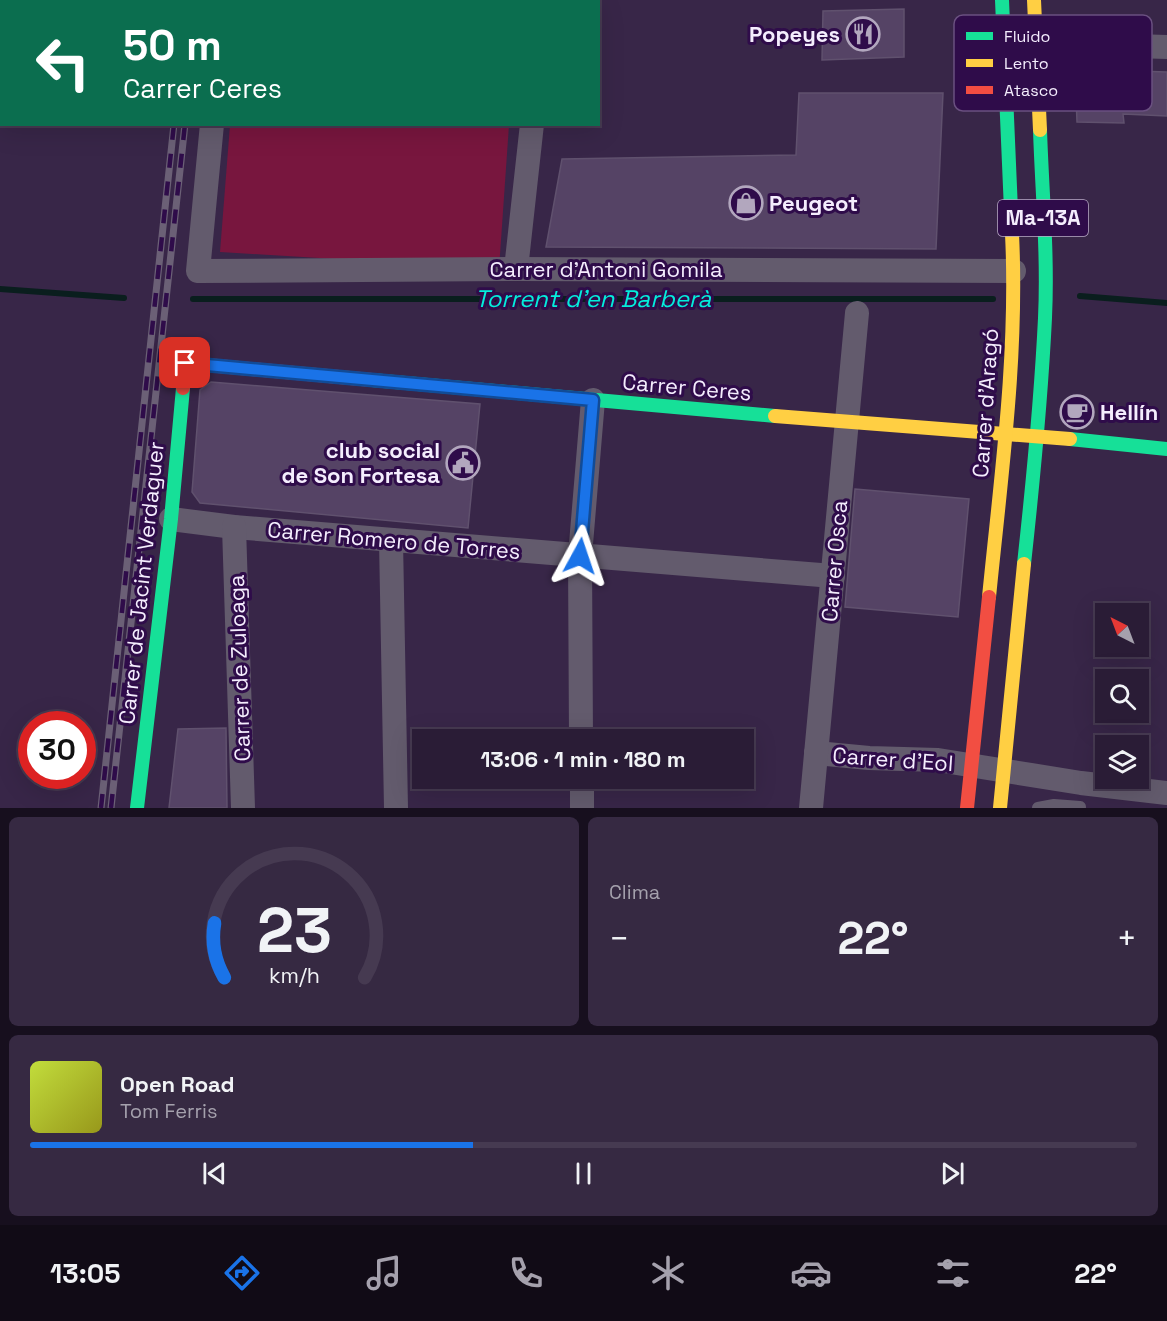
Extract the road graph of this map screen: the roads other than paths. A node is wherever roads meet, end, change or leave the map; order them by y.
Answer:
1 (1002, 0) edge
2 (1034, 0) edge
3 (1003, 15) edge
4 (1034, 15) edge
5 (1152, 47) edge
6 (1167, 47) edge
7 (1007, 111) edge
8 (1038, 111) edge
9 (212, 126) edge
10 (532, 126) edge
11 (516, 268) junction
12 (1014, 271) junction
13 (857, 314) dead end
14 (185, 363) joint
15 (593, 400) junction
16 (847, 423) junction
17 (1006, 433) junction
18 (1037, 436) junction
19 (1167, 449) edge
20 (171, 519) junction
21 (234, 527) junction
22 (391, 540) junction
23 (580, 556) junction
24 (832, 576) junction
25 (581, 729) edge
26 (816, 753) junction
27 (971, 766) junction
28 (1003, 771) junction
29 (582, 789) edge
30 (1167, 793) edge
31 (1080, 799) edge
32 (137, 808) edge
33 (243, 808) edge
34 (396, 808) edge
35 (582, 808) edge
36 (811, 808) edge
37 (967, 808) edge
38 (1000, 808) edge
39 (1038, 808) edge

1 - 3 main road, Carrer d'Aragó / Ma-13A
2 - 4 main road, Ma-13A
5 - 6 street
7 - 12 main road, Carrer d'Aragó / Ma-13A
8 - 18 main road, Ma-13A
9 - 11 street, Carrer d'Antoni Gomila
10 - 11 street
11 - 12 street, Carrer d'Antoni Gomila
12 - 17 main road, Carrer d'Aragó / Ma-13A
13 - 16 street, Carrer Osca
14 - 15 main road, Carrer Ceres
14 - 20 main road, Carrer de Jacint Verdaguer
15 - 16 main road, Carrer Ceres
15 - 23 street
16 - 17 main road, Carrer Ceres
16 - 24 street, Carrer Osca
17 - 18 main road, Carrer Ceres
17 - 27 main road, Carrer d'Aragó / Ma-13A
18 - 19 main road, Carrer Ceres
18 - 28 main road, Ma-13A
20 - 21 street, Carrer Romero de Torres
20 - 32 main road, Carrer de Jacint Verdaguer
21 - 22 street, Carrer Romero de Torres
21 - 33 street, Carrer de Zuloaga
22 - 23 street, Carrer Romero de Torres
22 - 34 street
23 - 24 street, Carrer Romero de Torres
23 - 25 street
24 - 26 street, Carrer Osca
26 - 27 street, Carrer d'Eol
26 - 36 street, Carrer Osca
27 - 28 street, Carrer d'Eol
27 - 37 main road, Carrer d'Aragó / Ma-13A
28 - 31 street, Carrer d'Eol
28 - 38 main road, Ma-13A
29 - 35 street
30 - 31 street, Carrer d'Eol
31 - 39 lane

